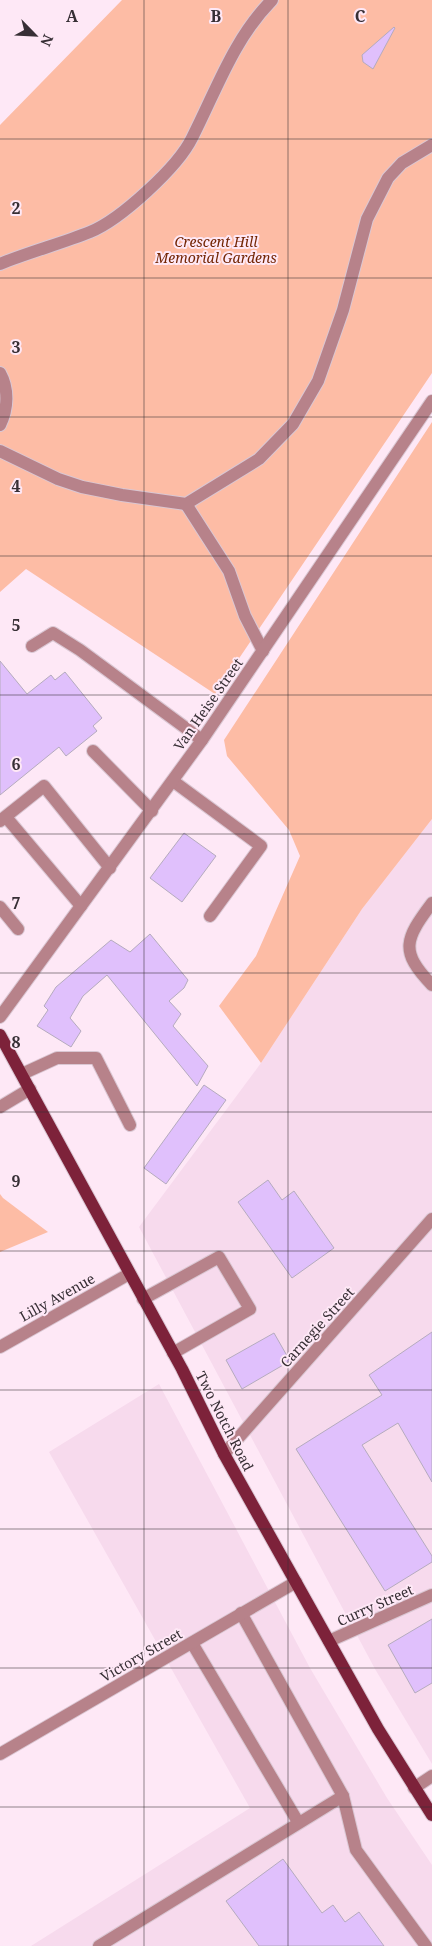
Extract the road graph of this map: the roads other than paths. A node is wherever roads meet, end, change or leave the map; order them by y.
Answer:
1 (272, 0) edge
2 (432, 146) edge
3 (0, 264) edge
4 (0, 373) edge
5 (432, 401) edge
6 (0, 425) edge
7 (0, 451) edge
8 (186, 504) junction
9 (32, 646) dead end
10 (263, 651) junction
11 (202, 740) junction
12 (93, 751) dead end
13 (173, 781) junction
14 (152, 811) junction
15 (3, 819) edge
16 (110, 868) junction
17 (432, 904) edge
18 (0, 906) edge
19 (82, 906) junction
20 (210, 916) dead end
21 (18, 929) dead end
22 (432, 985) edge
23 (0, 1017) edge
24 (0, 1035) edge
25 (22, 1074) junction
26 (30, 1089) junction
27 (0, 1107) edge
28 (130, 1125) dead end
29 (432, 1219) edge
30 (130, 1274) junction
31 (143, 1299) junction
32 (0, 1347) edge
33 (173, 1353) junction
34 (224, 1454) junction
35 (296, 1582) junction
36 (432, 1595) edge
37 (241, 1613) junction
38 (329, 1641) junction
39 (192, 1643) junction
40 (0, 1754) edge
41 (432, 1776) edge
42 (414, 1788) junction
43 (343, 1796) junction
44 (432, 1815) edge
45 (298, 1822) junction
46 (100, 1946) edge
47 (426, 1946) edge

1 - 3 street
2 - 8 street
4 - 6 street
5 - 10 street, Van Heise Street
7 - 8 street
8 - 10 street
9 - 11 street
10 - 11 street, Van Heise Street
11 - 13 street, Van Heise Street
12 - 14 street
13 - 14 street, Van Heise Street
13 - 20 street
14 - 16 street, Van Heise Street
15 - 16 street
15 - 19 street
16 - 19 street, Van Heise Street
17 - 22 street
18 - 21 street
19 - 23 street, Van Heise Street
24 - 25 main road, Two Notch Road
25 - 26 main road, Two Notch Road
25 - 28 street
26 - 27 street
26 - 30 main road, Two Notch Road
29 - 34 street, Carnegie Street
30 - 31 main road, Two Notch Road
30 - 32 street, Lilly Avenue
31 - 33 main road, Two Notch Road
31 - 33 street
33 - 34 main road, Two Notch Road
34 - 35 main road, Two Notch Road
35 - 37 street, Victory Street
35 - 38 main road, Two Notch Road
36 - 38 street, Curry Street
37 - 39 street, Victory Street
37 - 43 street
38 - 42 main road, Two Notch Road
39 - 40 street, Victory Street
39 - 45 street
41 - 42 street
42 - 44 main road, Two Notch Road
43 - 45 street
43 - 47 street
45 - 46 street

